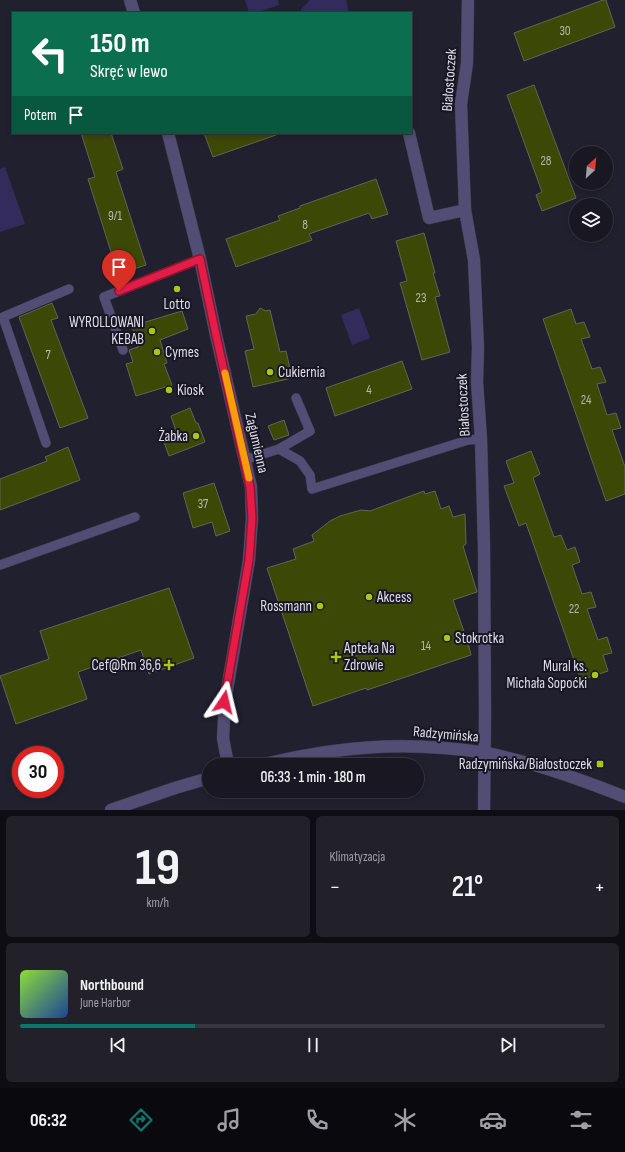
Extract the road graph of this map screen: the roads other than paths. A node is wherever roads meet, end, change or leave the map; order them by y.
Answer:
1 (130, 0) edge
2 (468, 0) edge
3 (134, 12) edge
4 (168, 134) edge
5 (409, 134) edge
6 (465, 210) junction
7 (200, 259) junction
8 (69, 290) dead end
9 (123, 350) dead end
10 (296, 398) dead end
11 (481, 437) junction
12 (46, 443) dead end
13 (279, 449) junction
14 (244, 460) junction
15 (135, 517) dead end
16 (0, 565) edge
17 (485, 753) junction
18 (227, 758) edge
19 (293, 758) edge
20 (202, 780) edge
21 (625, 796) edge
22 (111, 810) edge
23 (484, 810) edge

1 - 3 street
2 - 6 street, Białostoczek
4 - 7 street, Zagumienna
5 - 6 street
6 - 11 street, Białostoczek
7 - 9 lane
7 - 14 street, Zagumienna
8 - 12 lane
10 - 13 lane
11 - 13 lane
11 - 17 street, Białostoczek
13 - 14 lane
14 - 18 street, Zagumienna
15 - 16 lane
17 - 19 street, Radzymińska
17 - 21 street, Radzymińska
17 - 23 street, Białostoczek
20 - 22 street

